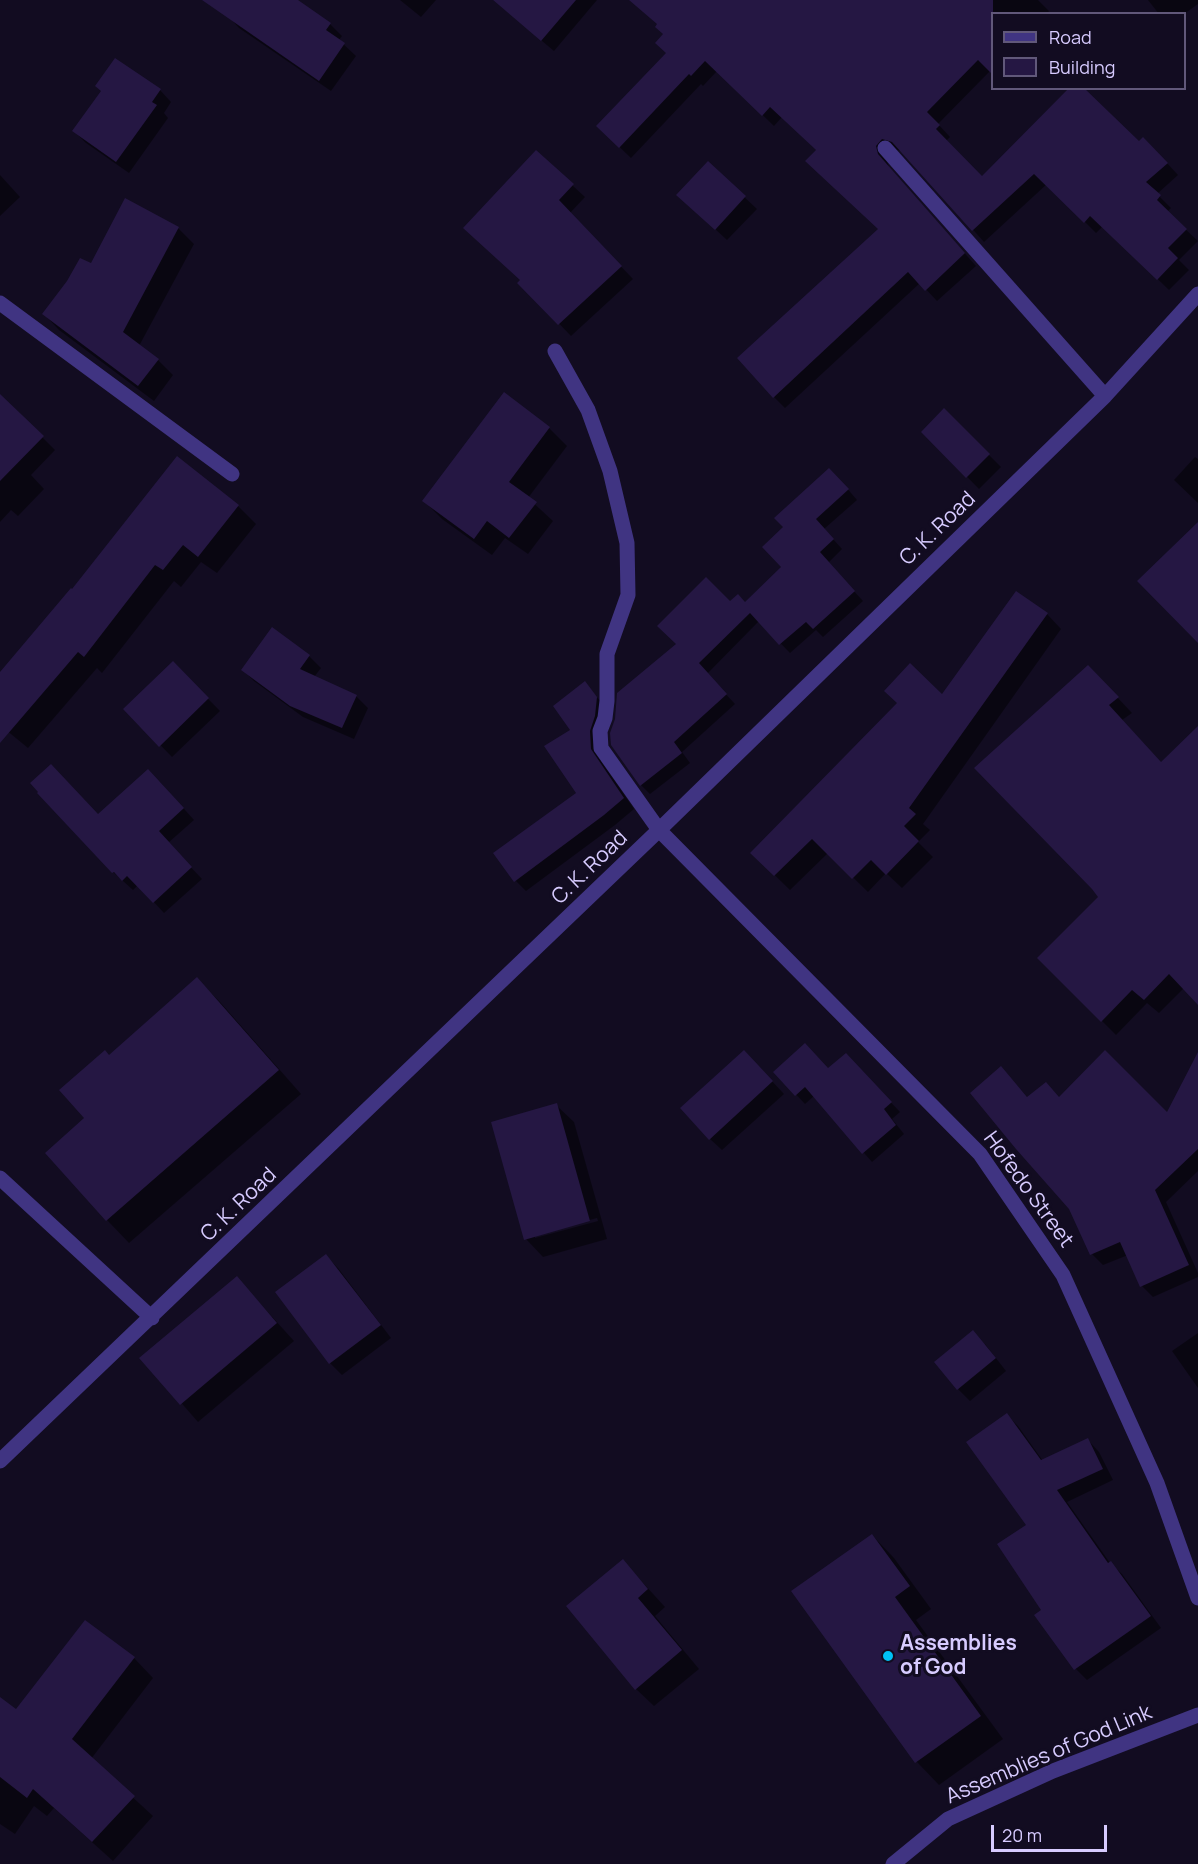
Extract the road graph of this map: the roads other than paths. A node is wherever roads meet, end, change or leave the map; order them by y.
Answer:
1 (885, 148) dead end
2 (1198, 294) edge
3 (0, 303) edge
4 (555, 351) dead end
5 (1105, 396) junction
6 (232, 474) dead end
7 (659, 830) junction
8 (0, 1178) edge
9 (152, 1318) junction
10 (0, 1461) edge
11 (1198, 1598) edge
12 (1198, 1715) edge
13 (892, 1864) edge

1 - 5 street
2 - 5 street, C. K. Road
3 - 6 street
4 - 7 street, Hofedo Street
5 - 7 street, C. K. Road
7 - 9 street, C. K. Road
7 - 11 street, Hofedo Street
8 - 9 street
9 - 10 street, C. K. Road
12 - 13 street, Assemblies of God Link

